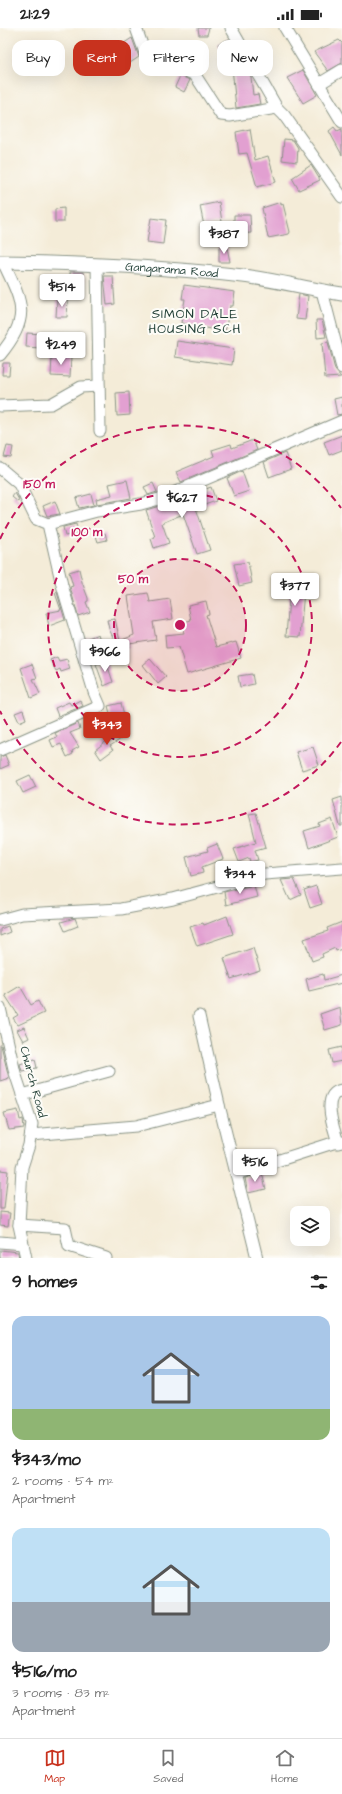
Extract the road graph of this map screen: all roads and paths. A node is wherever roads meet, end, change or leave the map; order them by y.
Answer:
1 (136, 28) edge
2 (231, 28) edge
3 (285, 28) edge
4 (342, 70) edge
5 (319, 84) junction
6 (277, 108) junction
7 (342, 122) edge
8 (342, 197) edge
9 (2, 262) edge
10 (97, 265) junction
11 (322, 291) junction
12 (342, 294) edge
13 (0, 355) edge
14 (342, 368) edge
15 (99, 386) junction
16 (0, 406) edge
17 (342, 421) edge
18 (100, 431) dead end
19 (0, 468) edge
20 (48, 524) junction
21 (0, 750) edge
22 (342, 868) edge
23 (0, 920) edge
24 (0, 1008) edge
25 (199, 1016) dead end
26 (2, 1027) edge
27 (109, 1071) dead end
28 (342, 1090) edge
29 (22, 1095) junction
30 (219, 1105) junction
31 (30, 1135) junction
32 (340, 1142) edge
33 (236, 1174) junction
34 (19, 1225) junction
35 (0, 1242) edge
36 (23, 1244) junction
37 (26, 1258) edge
38 (106, 1258) edge
39 (257, 1258) edge

1 - 6 street
2 - 6 street
3 - 5 street
4 - 5 street
5 - 7 street
6 - 8 street
9 - 10 street, Gangarama Road
9 - 13 street
10 - 11 street, Gangarama Road
10 - 15 street
11 - 12 street, Gangarama Road
11 - 14 street
15 - 16 street
15 - 18 street
17 - 20 street
19 - 20 street
20 - 21 street
22 - 23 street
24 - 26 street, Church Road
25 - 30 street
26 - 29 street, Church Road
27 - 29 street
28 - 32 street
29 - 31 street, Church Road
30 - 31 street
30 - 33 street
31 - 34 street, Church Road
32 - 33 street
33 - 39 street
34 - 36 street, Church Road
34 - 38 street
35 - 36 street
36 - 37 street, Church Road

